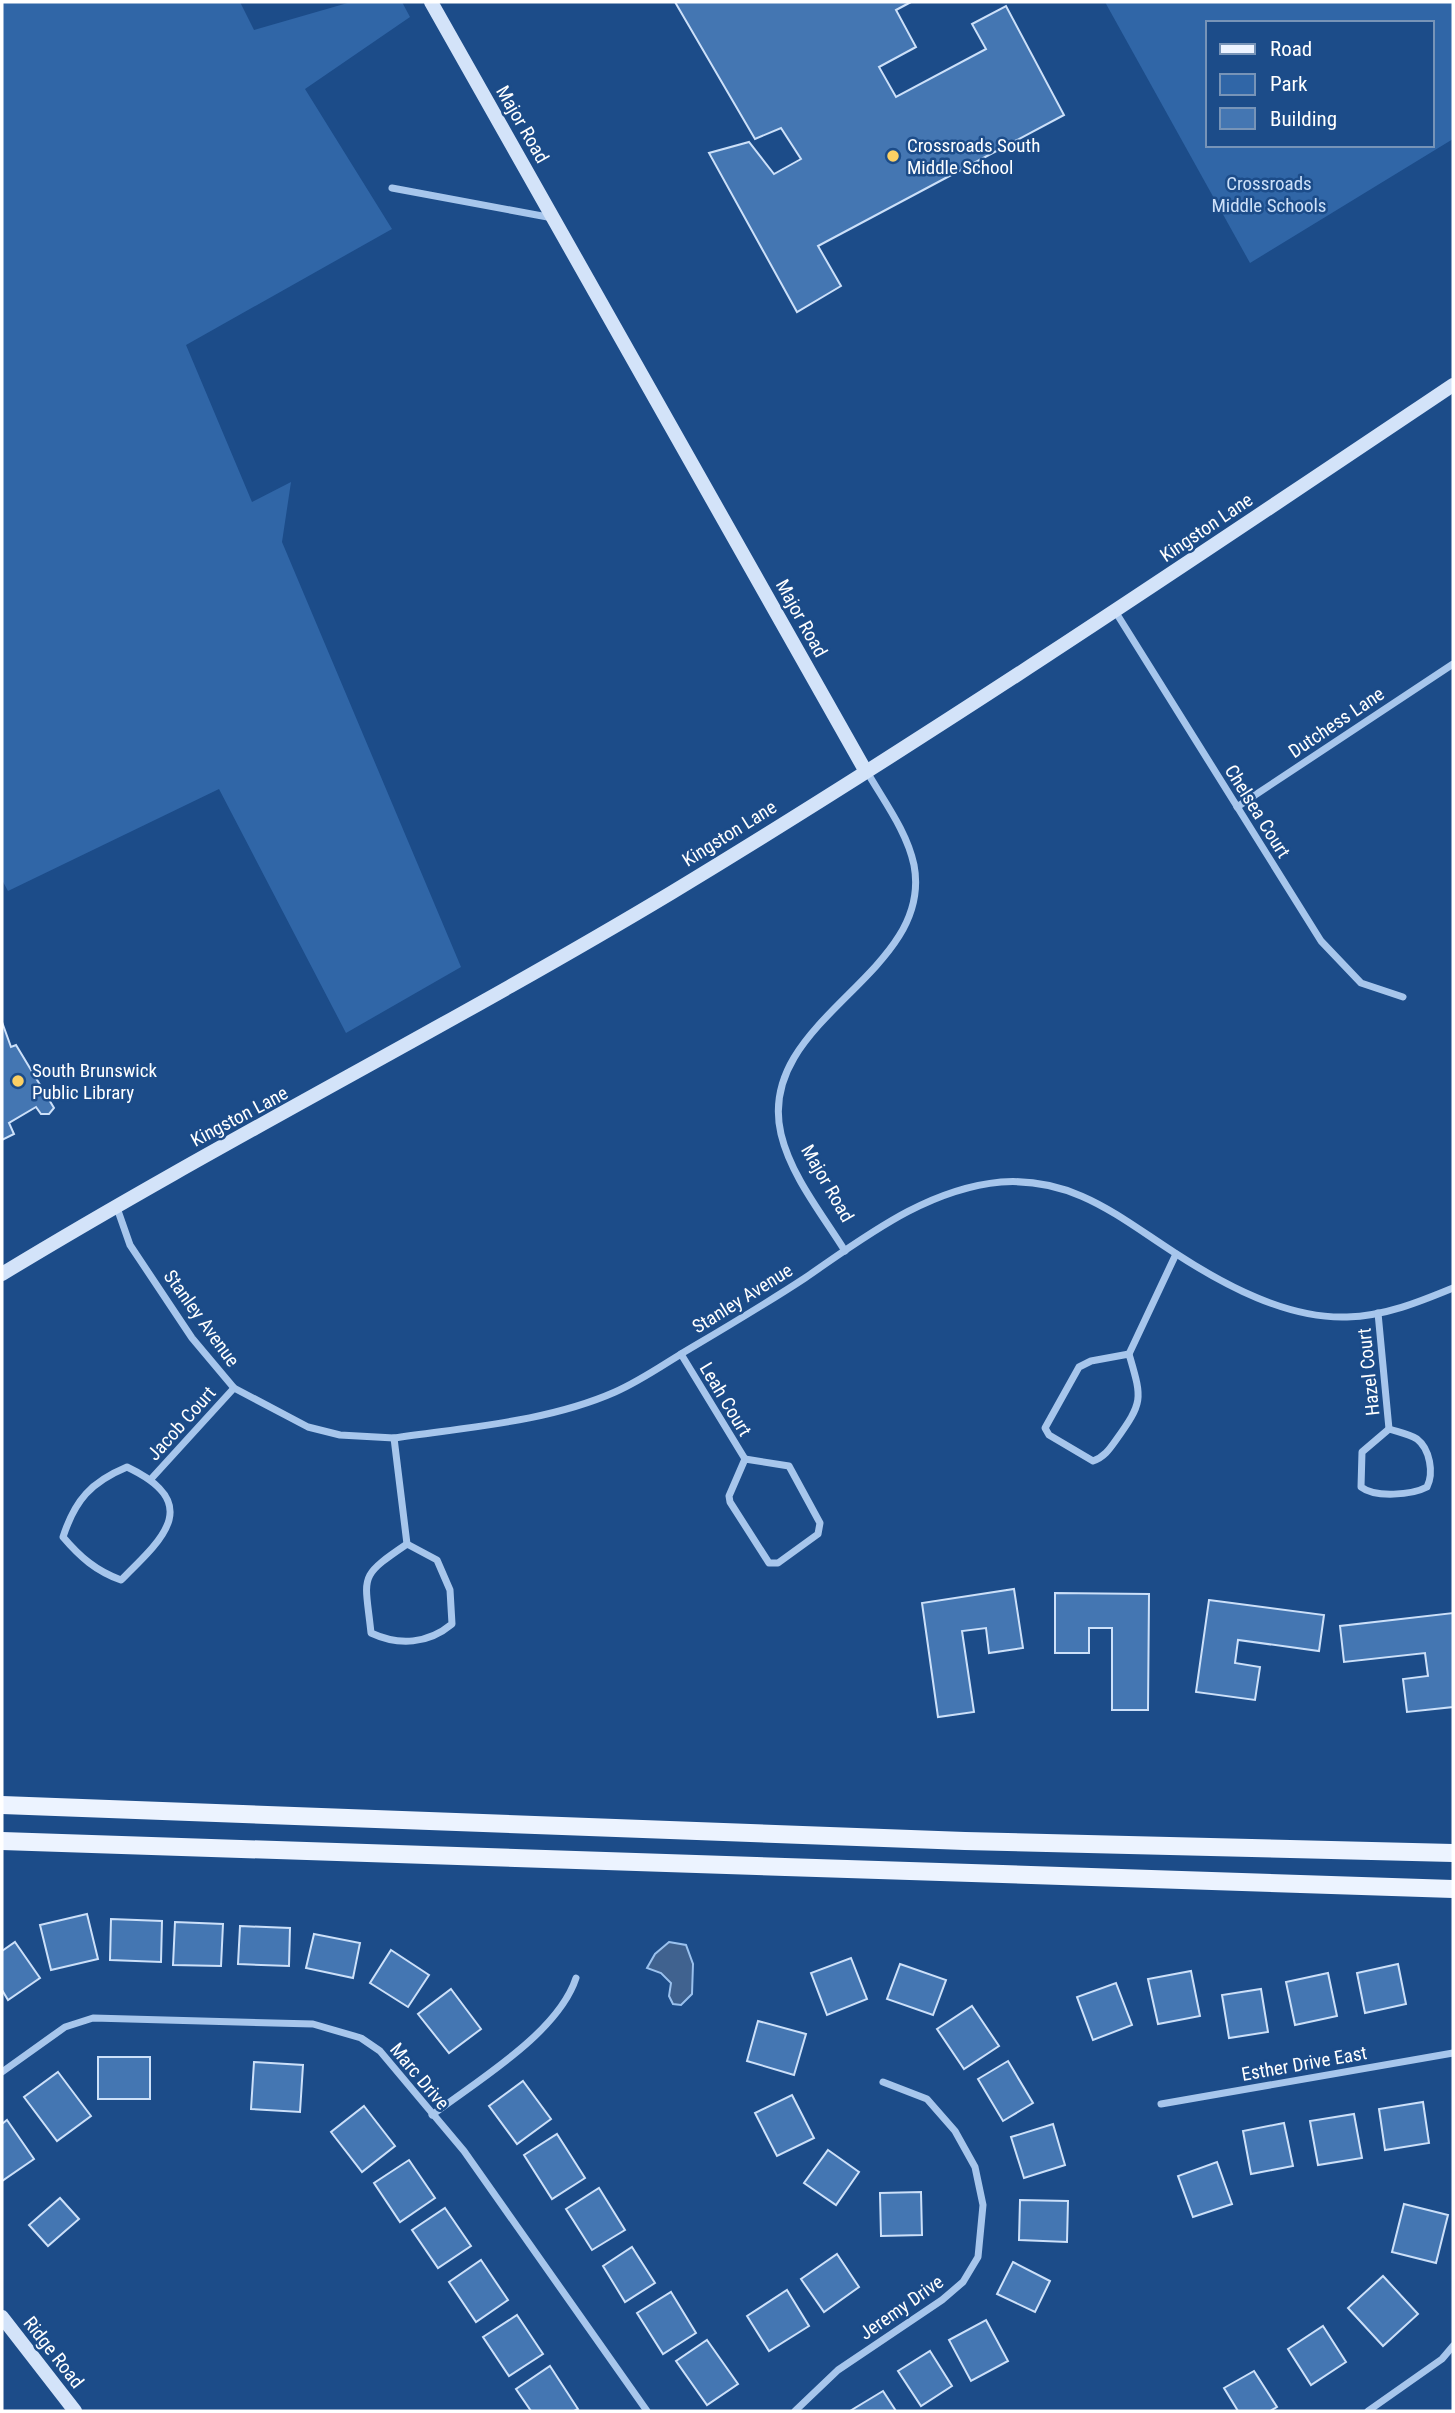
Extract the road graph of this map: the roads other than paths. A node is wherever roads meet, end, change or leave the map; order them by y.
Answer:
1 (431, 2) edge
2 (391, 188) dead end
3 (554, 218) junction
4 (1453, 385) edge
5 (1115, 611) junction
6 (1453, 664) edge
7 (865, 770) junction
8 (1237, 807) junction
9 (1403, 998) dead end
10 (116, 1205) junction
11 (845, 1251) junction
12 (1176, 1254) junction
13 (2, 1275) edge
14 (1453, 1288) edge
15 (1378, 1313) junction
16 (681, 1354) junction
17 (1129, 1354) junction
18 (234, 1388) junction
19 (1389, 1429) junction
20 (394, 1438) junction
21 (744, 1459) junction
22 (151, 1479) junction
23 (407, 1544) junction
24 (2, 1805) edge
25 (2, 1841) edge
26 (1453, 1853) edge
27 (1453, 1889) edge
28 (576, 1978) dead end
29 (1453, 2053) edge
30 (2, 2072) edge
31 (883, 2082) dead end
32 (1161, 2104) dead end
33 (432, 2115) junction
34 (2, 2317) edge
35 (1453, 2346) edge
36 (75, 2411) edge
37 (647, 2411) edge
38 (795, 2411) edge
39 (1368, 2411) edge

1 - 3 street, Major Road
2 - 3 street
3 - 7 street, Major Road
4 - 5 street, Kingston Lane
5 - 7 street, Kingston Lane
5 - 8 street, Chelsea Court
6 - 8 street, Dutchess Lane
7 - 10 street, Kingston Lane
7 - 11 street, Major Road
8 - 9 street, Chelsea Court
10 - 13 street, Kingston Lane
10 - 18 street, Stanley Avenue
11 - 12 street, Stanley Avenue
11 - 16 street, Stanley Avenue
12 - 15 street, Stanley Avenue
12 - 17 street
14 - 15 street, Stanley Avenue
15 - 19 street, Hazel Court
16 - 20 street, Stanley Avenue
16 - 21 street, Leah Court
17 - 17 street
18 - 20 street, Stanley Avenue
18 - 22 street, Jacob Court
19 - 19 street
20 - 23 street
21 - 21 street
22 - 22 street, Jacob Court
23 - 23 street
24 - 26 main road
25 - 27 main road
28 - 33 street
29 - 32 street, Esther Drive East
30 - 33 street, Marc Drive
31 - 38 street, Jeremy Drive
33 - 37 street, Marc Drive
34 - 36 street, Ridge Road
35 - 39 street

